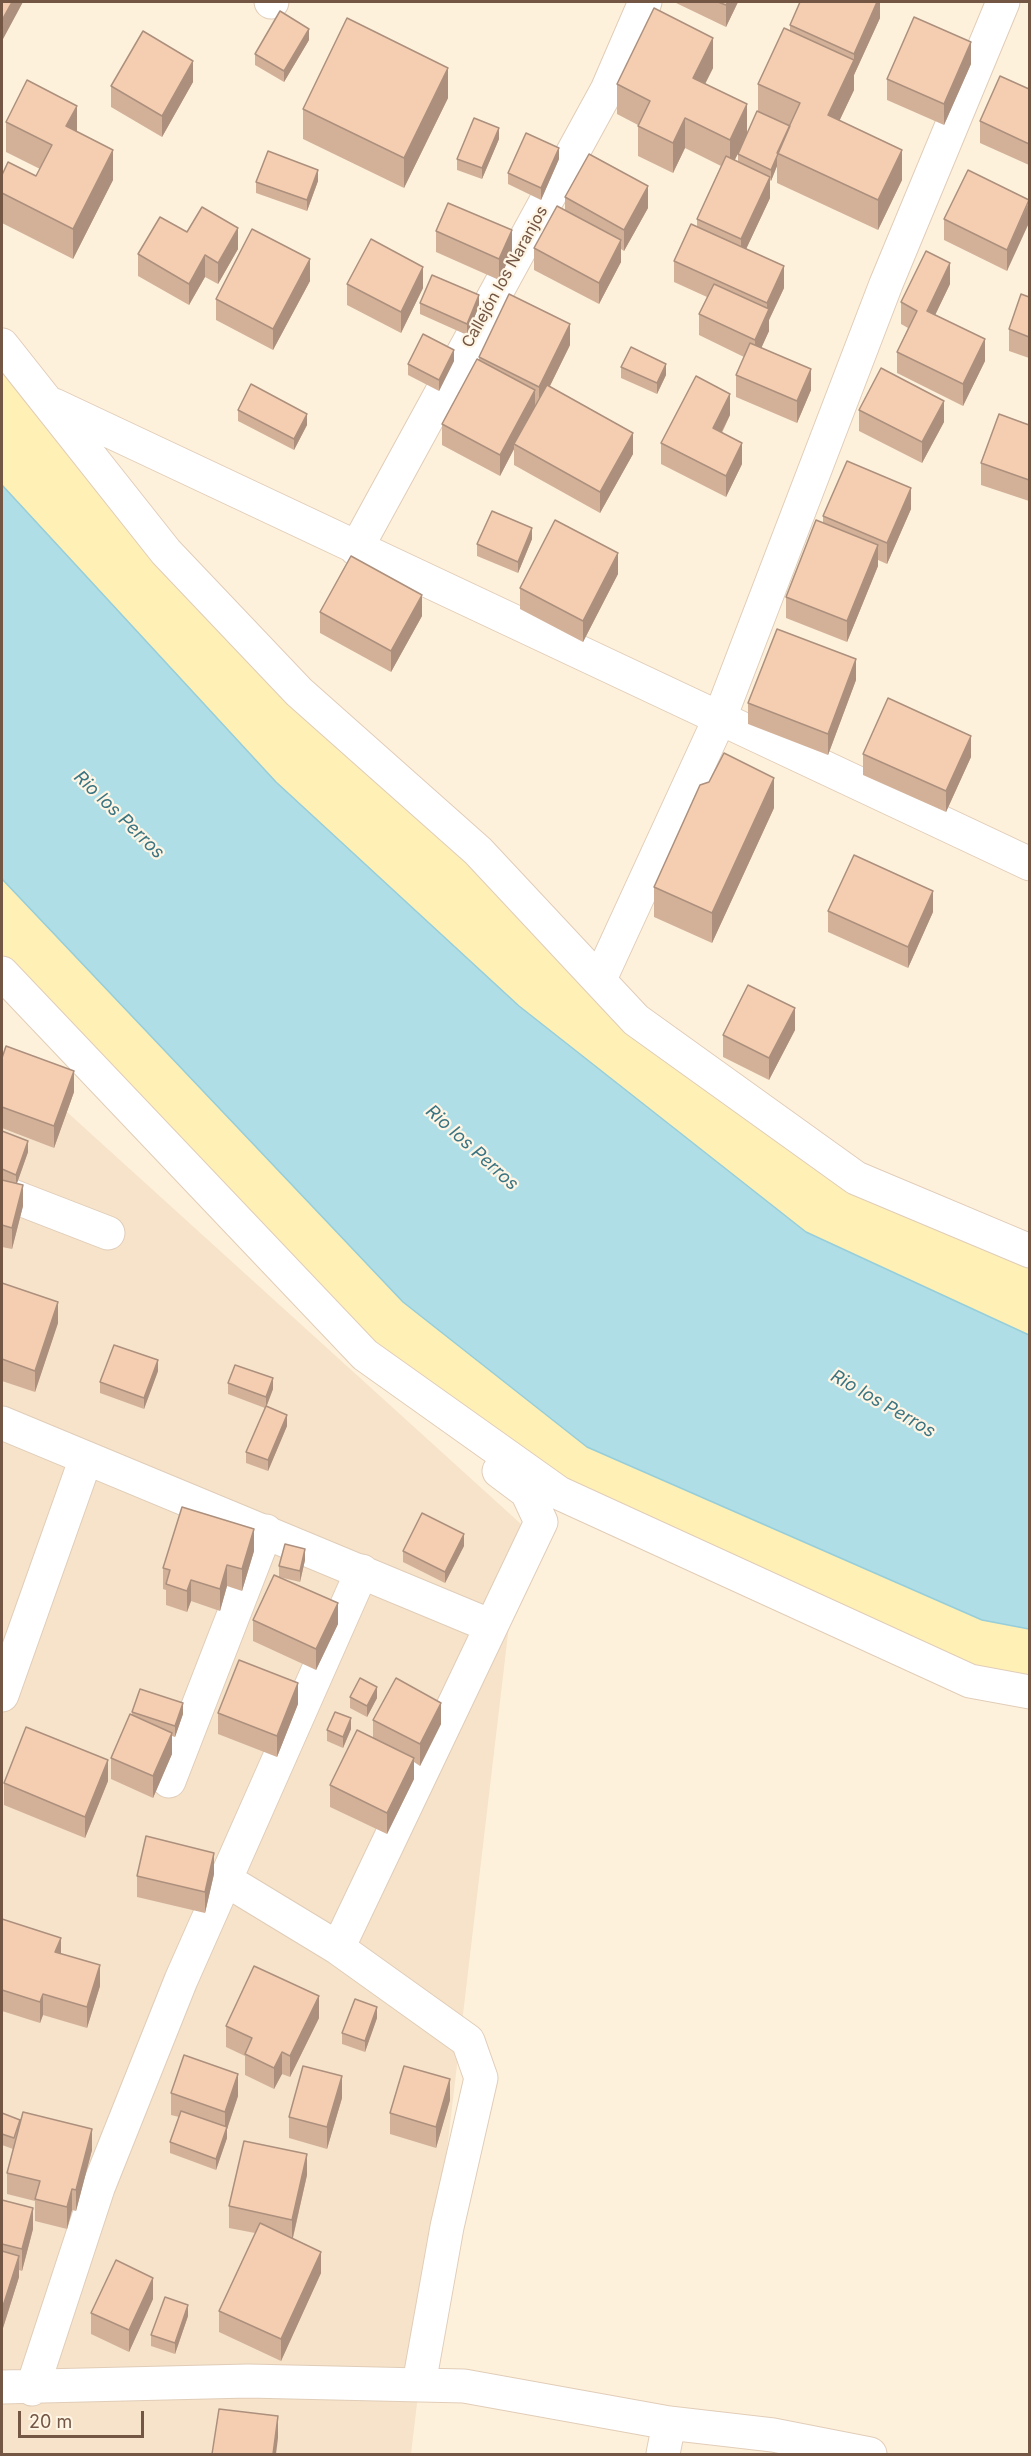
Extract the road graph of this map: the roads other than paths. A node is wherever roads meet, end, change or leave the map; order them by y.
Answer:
1 (645, 2) edge
2 (1003, 2) edge
3 (2, 345) edge
4 (47, 402) junction
5 (356, 549) junction
6 (719, 720) junction
7 (1029, 864) edge
8 (2, 975) edge
9 (600, 979) junction
10 (2, 1192) edge
11 (108, 1233) dead end
12 (1029, 1251) edge
13 (2, 1423) edge
14 (86, 1458) junction
15 (266, 1531) junction
16 (362, 1571) junction
17 (491, 1626) junction
18 (1029, 1692) edge
19 (2, 1695) edge
20 (169, 1780) dead end
21 (226, 1880) junction
22 (338, 1948) junction
23 (419, 2384) junction
24 (16, 2388) edge
25 (669, 2423) junction
26 (663, 2454) edge
27 (870, 2454) edge

1 - 5 street, Callejón los Naranjos
2 - 6 street
3 - 4 street
4 - 5 street
4 - 9 street
5 - 6 street
6 - 7 street
6 - 9 street
8 - 17 street
8 - 18 street
9 - 12 street
10 - 11 street
13 - 14 street
14 - 15 street
14 - 19 street
15 - 16 street
15 - 20 street
16 - 17 street
16 - 21 street
17 - 22 street
21 - 22 street
21 - 24 street
22 - 23 street
23 - 24 street
23 - 25 street
25 - 26 street
25 - 27 street

